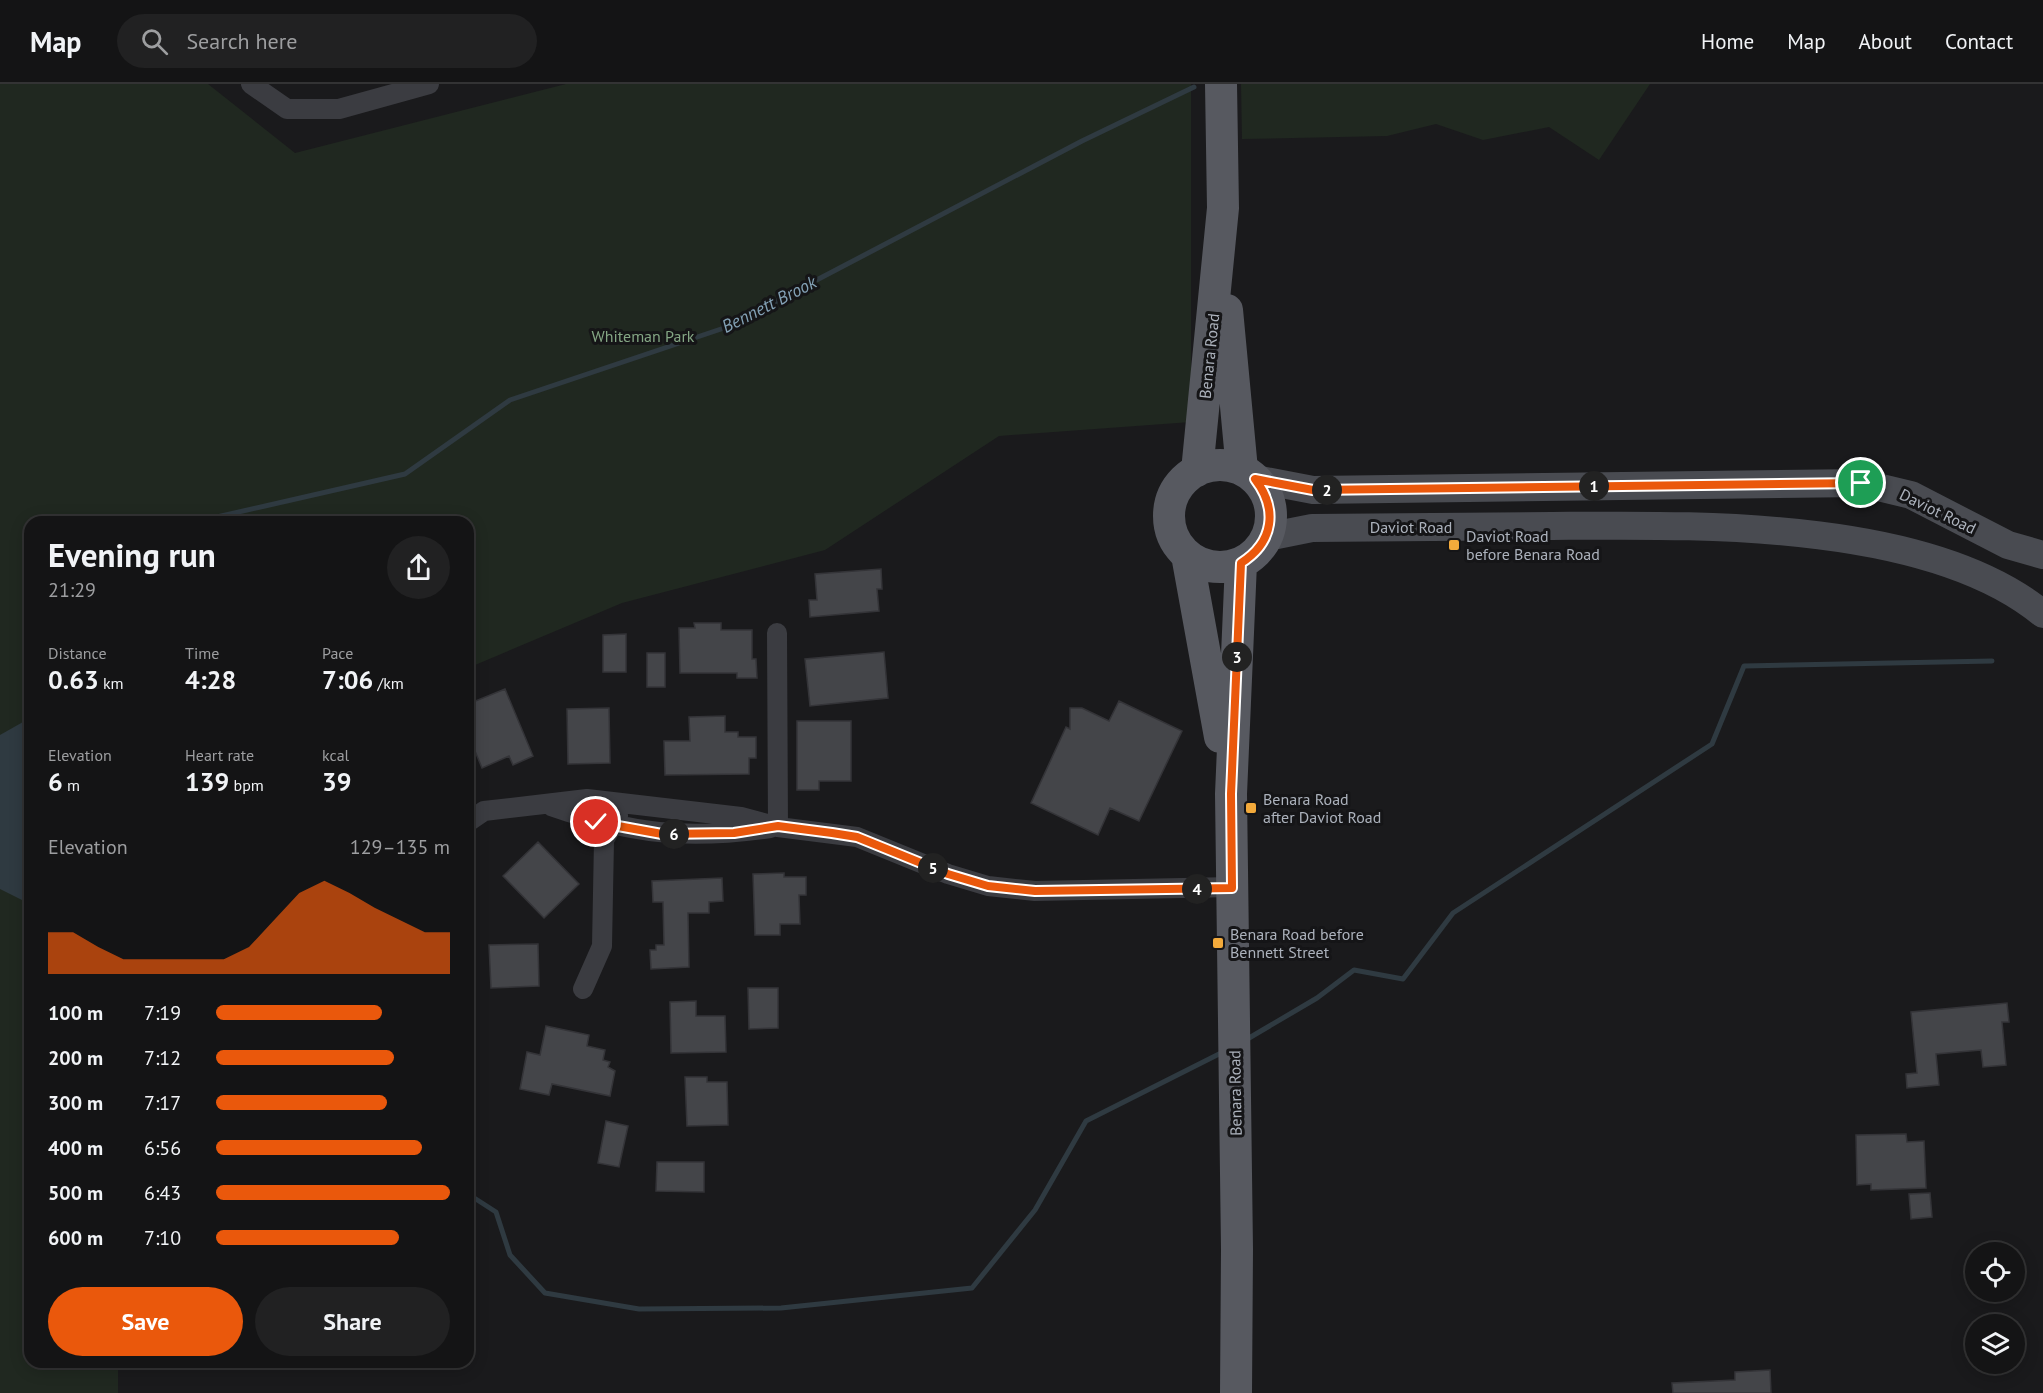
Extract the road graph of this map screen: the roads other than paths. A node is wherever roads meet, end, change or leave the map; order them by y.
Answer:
1 (251, 84) edge
2 (429, 84) edge
3 (1221, 84) edge
4 (1220, 241) junction
5 (1197, 471) junction
6 (1249, 475) junction
7 (1267, 537) junction
8 (1187, 555) junction
9 (2043, 555) edge
10 (1241, 563) junction
11 (2043, 614) edge
12 (777, 633) dead end
13 (1231, 794) junction
14 (625, 804) junction
15 (547, 805) junction
16 (474, 818) edge
17 (612, 826) junction
18 (778, 826) junction
19 (1232, 888) junction
20 (583, 989) dead end
21 (1236, 1393) edge

1 - 2 street
3 - 4 main road, Benara Road
4 - 5 main road, Benara Road
4 - 6 main road, Benara Road
5 - 6 main road
5 - 8 main road
6 - 7 main road
6 - 9 street, Daviot Road
7 - 10 main road
7 - 11 street, Daviot Road
8 - 10 main road
8 - 13 main road, Benara Road
10 - 13 main road, Benara Road
12 - 18 street
13 - 19 main road, Benara Road
14 - 15 street
14 - 17 street
14 - 18 street
15 - 16 street
15 - 17 street
17 - 18 street
17 - 20 street
18 - 19 street
19 - 21 main road, Benara Road

